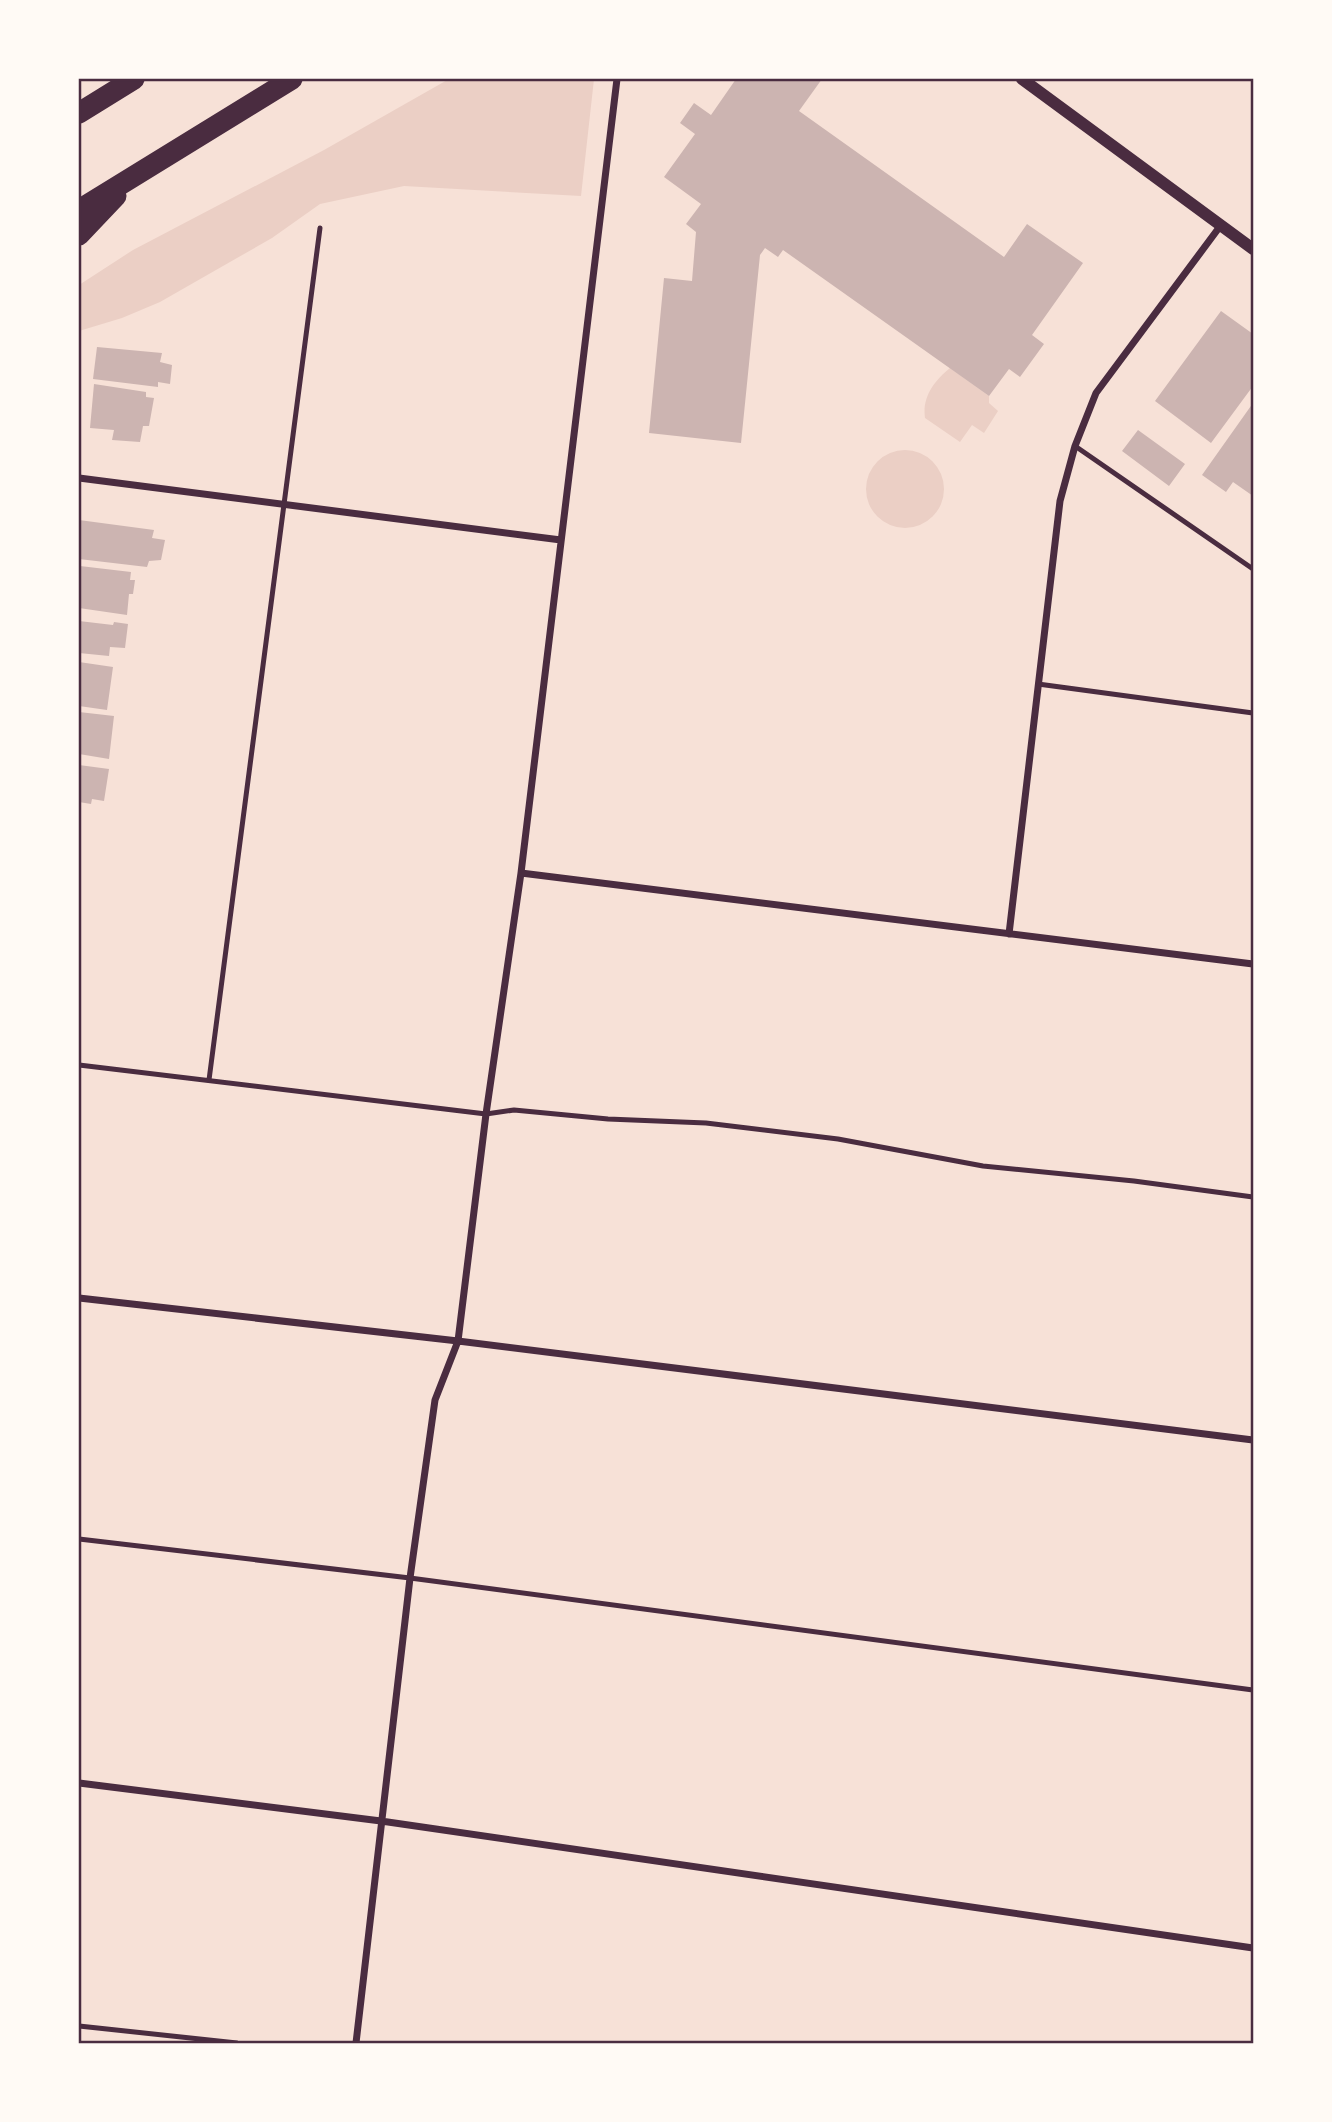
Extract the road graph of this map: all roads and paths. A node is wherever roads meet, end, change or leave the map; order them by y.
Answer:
1 (134, 79) edge
2 (292, 79) edge
3 (617, 79) edge
4 (1022, 79) edge
5 (79, 113) edge
6 (136, 175) junction
7 (79, 210) edge
8 (1221, 225) junction
9 (320, 228) dead end
10 (79, 235) edge
11 (1253, 249) edge
12 (1075, 446) junction
13 (79, 478) edge
14 (284, 505) junction
15 (561, 540) junction
16 (1253, 569) edge
17 (1038, 684) junction
18 (1253, 713) edge
19 (521, 873) junction
20 (1009, 933) junction
21 (1253, 964) edge
22 (79, 1065) edge
23 (209, 1080) junction
24 (486, 1114) junction
25 (1253, 1197) edge
26 (79, 1298) edge
27 (458, 1341) junction
28 (1253, 1440) edge
29 (79, 1539) edge
30 (410, 1578) junction
31 (1253, 1690) edge
32 (79, 1783) edge
33 (381, 1821) junction
34 (1253, 1948) edge
35 (79, 2026) edge
36 (237, 2043) edge
37 (356, 2043) edge

1 - 5 highway
2 - 6 highway
3 - 15 street
4 - 8 street
6 - 7 highway
6 - 10 highway
8 - 11 street
8 - 12 street
9 - 14 lane
12 - 16 lane
12 - 17 street
13 - 14 street
14 - 15 street
14 - 23 lane
15 - 19 street
17 - 18 lane
17 - 20 street
19 - 20 street
19 - 24 street
20 - 21 street
22 - 23 lane
23 - 24 lane
24 - 25 lane
24 - 27 street
26 - 27 street
27 - 28 street
27 - 30 street
29 - 30 lane
30 - 31 lane
30 - 33 street
32 - 33 street
33 - 34 street
33 - 37 street
35 - 36 lane

